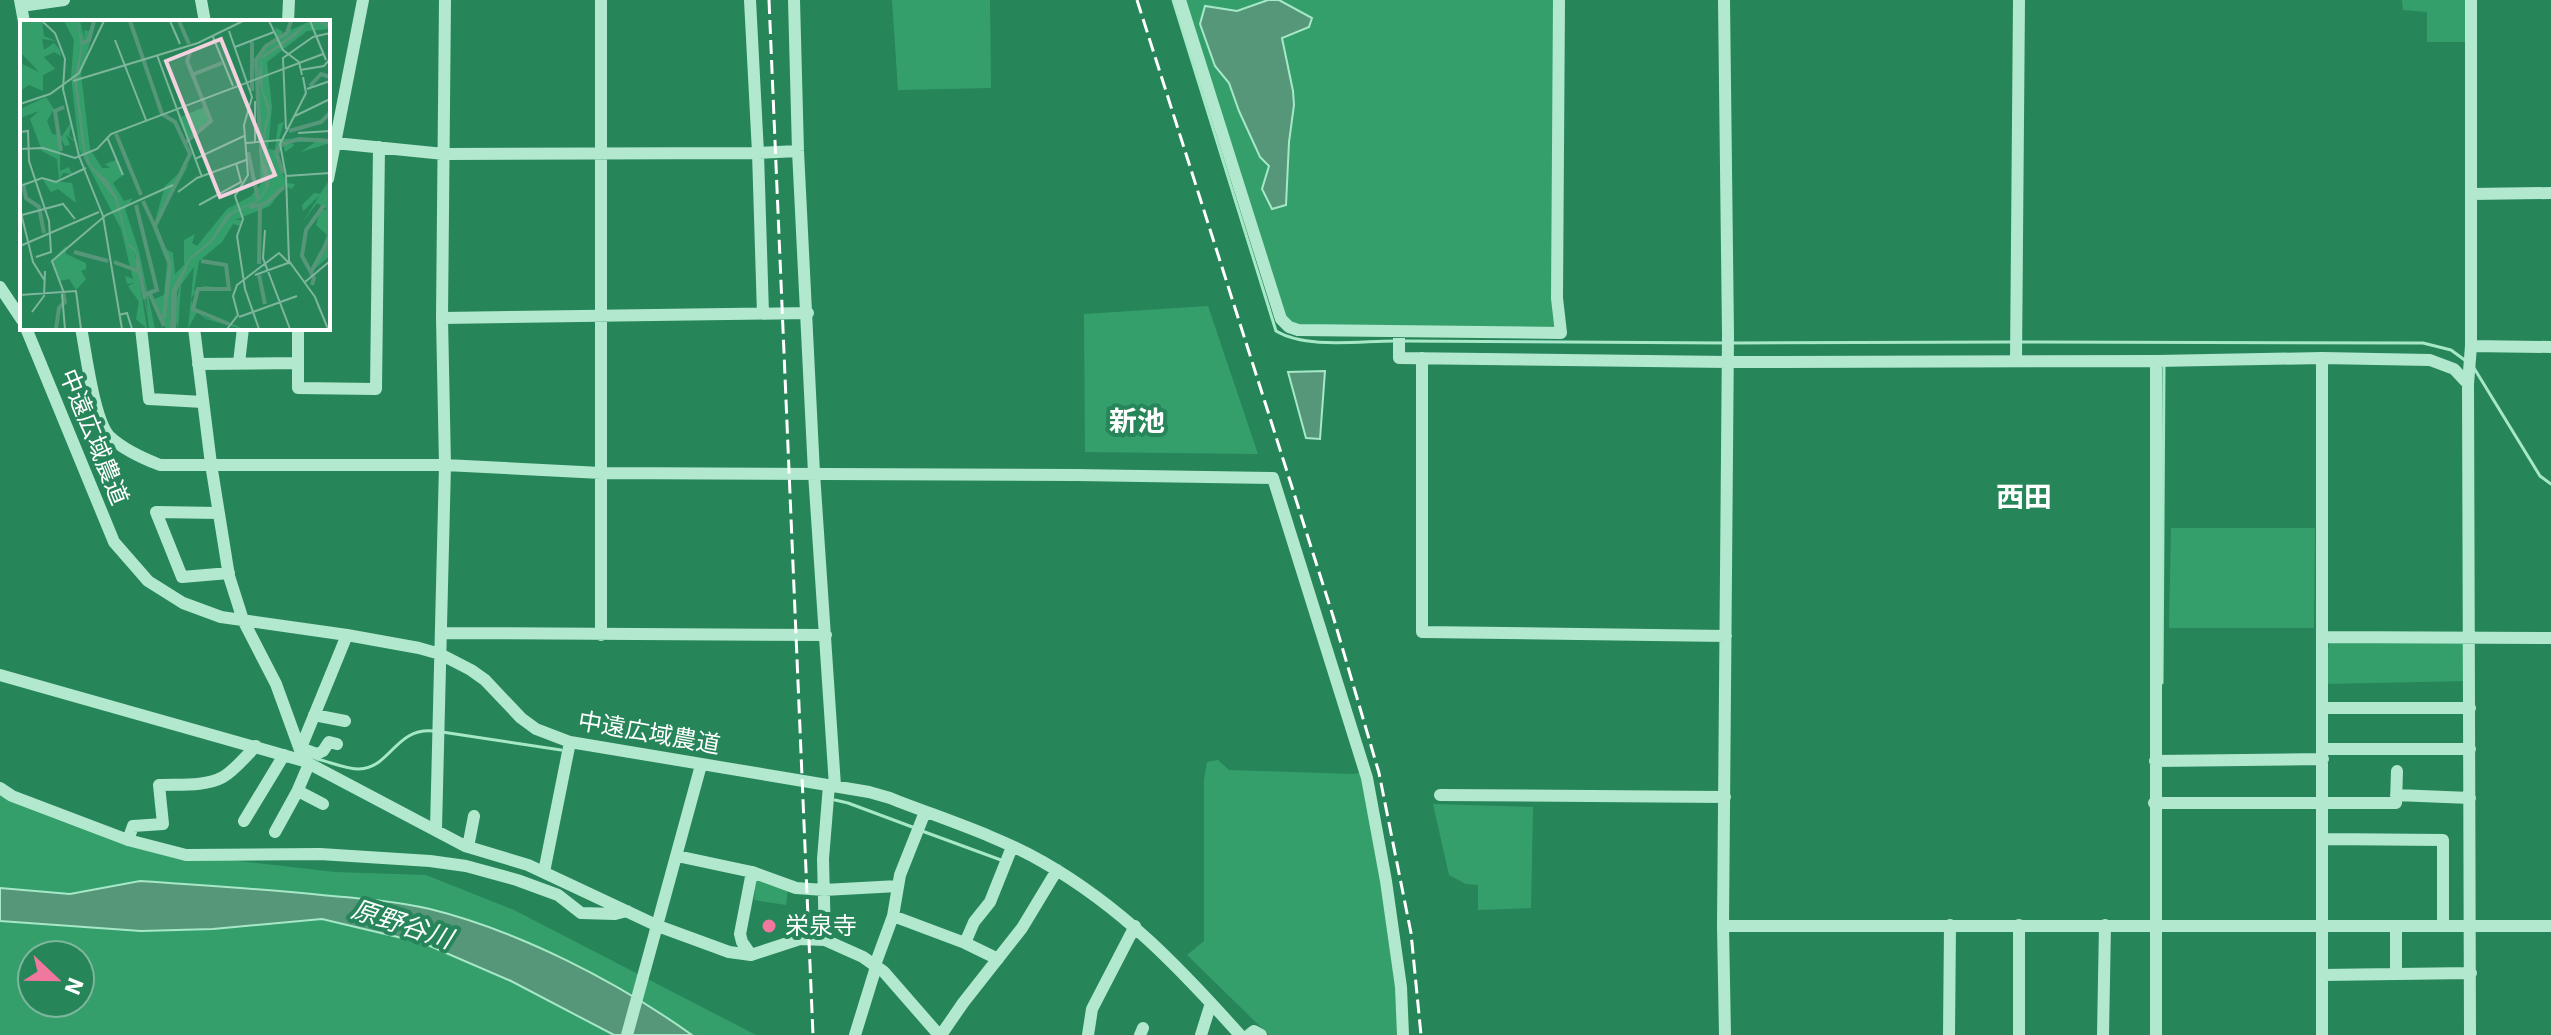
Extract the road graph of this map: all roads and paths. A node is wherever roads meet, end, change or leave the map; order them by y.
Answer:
1 (64, 0) edge
2 (201, 0) edge
3 (289, 0) edge
4 (363, 0) edge
5 (445, 0) edge
6 (601, 0) edge
7 (750, 0) edge
8 (794, 0) edge
9 (1180, 0) edge
10 (1559, 0) edge
11 (1724, 0) edge
12 (2019, 0) edge
13 (2471, 0) edge
14 (21, 3) edge
15 (205, 20) edge
16 (288, 20) edge
17 (334, 122) edge
18 (335, 143) junction
19 (379, 147) junction
20 (798, 151) junction
21 (758, 153) junction
22 (444, 154) junction
23 (602, 154) junction
24 (330, 169) edge
25 (2551, 193) edge
26 (2471, 194) junction
27 (0, 287) edge
28 (808, 313) junction
29 (602, 314) junction
30 (763, 314) junction
31 (20, 317) edge
32 (442, 318) junction
33 (27, 330) edge
34 (81, 330) edge
35 (141, 330) edge
36 (194, 330) edge
37 (243, 330) edge
38 (298, 330) edge
39 (1399, 332) junction
40 (1561, 333) junction
41 (2471, 346) junction
42 (2551, 347) edge
43 (1422, 358) junction
44 (1728, 358) junction
45 (2322, 358) junction
46 (2016, 359) junction
47 (1562, 360) junction
48 (2156, 361) junction
49 (239, 363) junction
50 (298, 363) junction
51 (198, 364) junction
52 (2468, 384) junction
53 (203, 402) junction
54 (211, 464) junction
55 (445, 465) junction
56 (601, 473) junction
57 (814, 473) junction
58 (219, 513) junction
59 (229, 573) junction
60 (243, 620) junction
61 (443, 633) junction
62 (347, 635) junction
63 (601, 635) junction
64 (826, 635) junction
65 (1726, 636) junction
66 (2323, 637) junction
67 (2470, 638) junction
68 (2551, 638) edge
69 (440, 654) junction
70 (0, 675) edge
71 (2323, 708) junction
72 (2470, 708) junction
73 (314, 715) junction
74 (345, 721) dead end
75 (570, 742) junction
76 (337, 744) dead end
77 (256, 746) junction
78 (2470, 749) junction
79 (2323, 754) junction
80 (284, 755) junction
81 (303, 756) junction
82 (2160, 761) junction
83 (701, 765) junction
84 (2397, 771) dead end
85 (832, 786) junction
86 (0, 788) edge
87 (298, 791) junction
88 (1440, 795) dead end
89 (2396, 795) junction
90 (1725, 797) junction
91 (2470, 798) junction
92 (2323, 802) junction
93 (2160, 803) junction
94 (323, 804) dead end
95 (925, 812) junction
96 (474, 816) dead end
97 (244, 821) dead end
98 (436, 829) junction
99 (275, 832) dead end
100 (2323, 839) junction
101 (128, 840) junction
102 (468, 847) junction
103 (1012, 847) junction
104 (677, 856) junction
105 (1057, 870) junction
106 (544, 872) junction
107 (752, 872) junction
108 (898, 886) junction
109 (824, 890) junction
110 (627, 911) junction
111 (893, 916) junction
112 (1950, 925) junction
113 (2019, 925) junction
114 (2105, 925) junction
115 (658, 926) junction
116 (1135, 926) junction
117 (1723, 926) junction
118 (2156, 926) junction
119 (2323, 926) junction
120 (2396, 926) junction
121 (2443, 926) junction
122 (2471, 926) junction
123 (2551, 926) edge
124 (825, 940) junction
125 (965, 943) junction
126 (751, 955) junction
127 (998, 959) junction
128 (875, 966) junction
129 (2471, 973) junction
130 (2396, 974) junction
131 (2322, 975) junction
132 (1211, 1003) junction
133 (627, 1035) edge
134 (855, 1035) edge
135 (940, 1035) edge
136 (1088, 1035) edge
137 (1201, 1035) edge
138 (1240, 1035) edge
139 (1249, 1035) edge
140 (1261, 1035) edge
141 (1403, 1035) edge
142 (1725, 1035) edge
143 (1949, 1035) edge
144 (2019, 1035) edge
145 (2103, 1035) edge
146 (2156, 1035) edge
147 (2322, 1035) edge
148 (2470, 1035) edge

1 - 14 street
2 - 15 street
3 - 16 street
4 - 17 street
5 - 22 street
6 - 23 street
7 - 21 street
8 - 20 street
9 - 39 street
10 - 40 street
11 - 44 street
12 - 46 street
13 - 26 street
17 - 18 street
18 - 19 street
18 - 24 street
19 - 22 street
19 - 50 street
20 - 21 street
20 - 28 street
21 - 23 street
21 - 30 street
22 - 23 street
22 - 32 street
23 - 29 street
25 - 26 street
26 - 41 street
27 - 31 street
28 - 30 street
28 - 57 street
29 - 30 street
29 - 32 street
29 - 56 street
32 - 55 street
33 - 60 street, 中遠広域農道
34 - 54 street
35 - 53 street
36 - 51 street
37 - 49 street
38 - 50 street
39 - 40 street
39 - 43 street
40 - 47 street
41 - 42 street
41 - 52 street
43 - 47 street
43 - 65 street
44 - 46 street
44 - 47 street
44 - 65 street
45 - 48 street
45 - 52 street
45 - 66 street
46 - 48 street
48 - 82 street
49 - 50 street
49 - 51 street
51 - 53 street
52 - 67 street
53 - 54 street
54 - 55 street
54 - 58 street
55 - 56 street
55 - 61 street
56 - 57 street
56 - 63 street
57 - 64 street
57 - 141 street
58 - 59 street
58 - 59 street
59 - 60 street
60 - 62 street, 中遠広域農道
60 - 81 street
61 - 63 street
61 - 69 street
62 - 69 street, 中遠広域農道
62 - 73 street
63 - 64 street
64 - 85 street
65 - 90 street
66 - 67 street
66 - 71 street
67 - 68 street
67 - 72 street
69 - 75 street, 中遠広域農道
69 - 98 street
70 - 77 street
71 - 72 street
71 - 79 street
72 - 78 street
73 - 74 street
73 - 81 street
75 - 83 street, 中遠広域農道
75 - 106 street
76 - 81 street
77 - 80 street
77 - 101 street
78 - 79 street
78 - 91 street
79 - 82 street
79 - 92 street
80 - 81 street
80 - 97 street
81 - 87 street
81 - 98 street
82 - 93 street
83 - 85 street, 中遠広域農道
83 - 104 street
84 - 89 street
85 - 95 street, 中遠広域農道
85 - 109 street
86 - 101 street
87 - 94 street
87 - 99 street
88 - 90 street
89 - 91 street
89 - 92 street
90 - 117 street
91 - 122 street
92 - 93 street
92 - 100 street
93 - 118 street
95 - 103 street, 中遠広域農道
95 - 108 street
96 - 102 street
98 - 102 street
100 - 119 street
100 - 121 street
101 - 110 street
102 - 106 street
103 - 105 street, 中遠広域農道
103 - 125 street
104 - 107 street
104 - 115 street
105 - 116 street, 中遠広域農道
105 - 127 street
106 - 110 street
107 - 109 street
107 - 126 street
108 - 109 street
108 - 111 street
109 - 124 street
110 - 115 street
111 - 125 street
111 - 128 street
112 - 113 street
112 - 117 street
112 - 143 street
113 - 114 street
113 - 144 street
114 - 118 street
114 - 145 street
115 - 126 street
115 - 133 street
116 - 132 street, 中遠広域農道
116 - 136 street
117 - 142 street
118 - 119 street
118 - 146 street
119 - 120 street
119 - 131 street
120 - 121 street
120 - 130 street
121 - 122 street
122 - 123 street
122 - 129 street
124 - 126 street
124 - 128 street
125 - 127 street
127 - 135 street
128 - 134 street
128 - 135 street
129 - 130 street
129 - 148 street
130 - 131 street
131 - 147 street
132 - 137 street
132 - 138 street, 中遠広域農道
139 - 140 street

